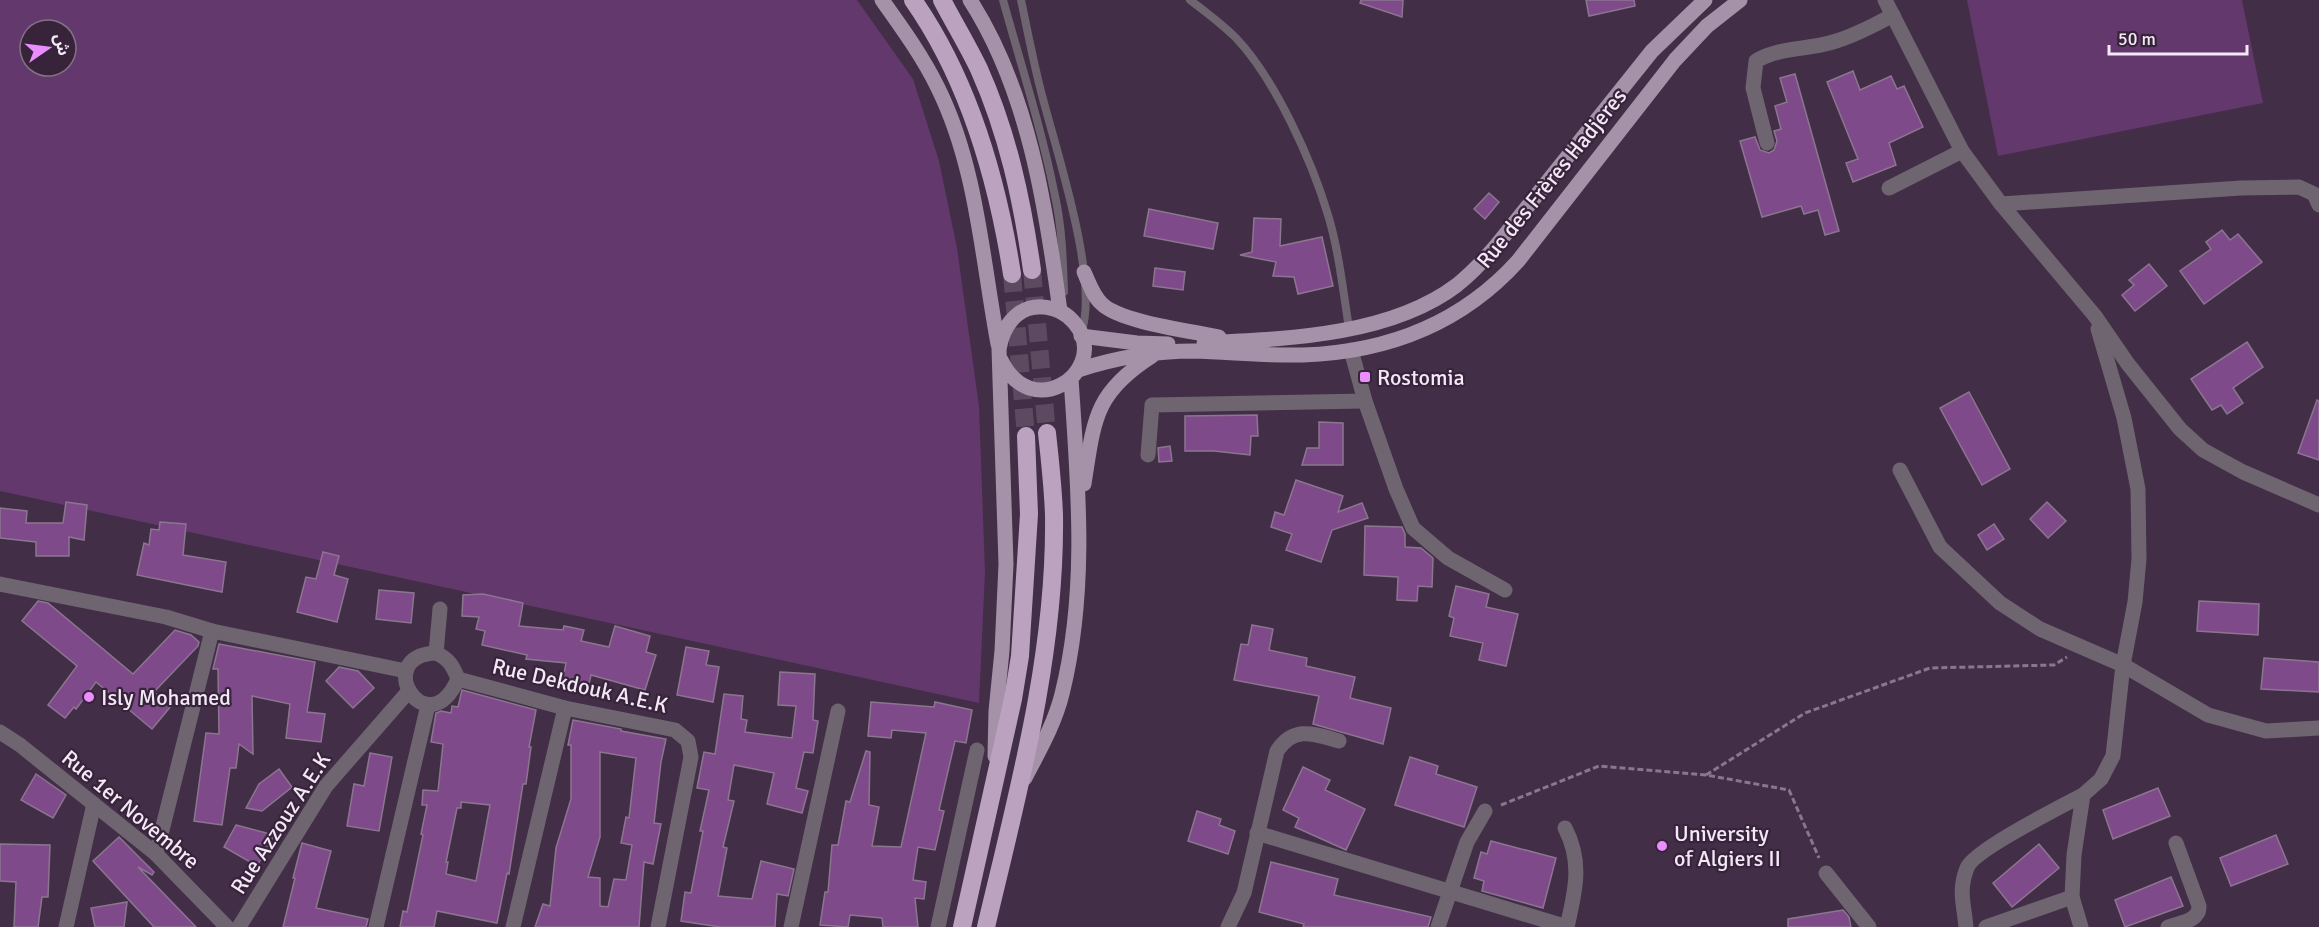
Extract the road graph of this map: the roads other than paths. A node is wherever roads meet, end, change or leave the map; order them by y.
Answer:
1 (882, 0) edge
2 (913, 0) edge
3 (942, 0) edge
4 (970, 0) edge
5 (1003, 0) edge
6 (1021, 0) edge
7 (1190, 0) edge
8 (1705, 0) edge
9 (1740, 0) edge
10 (1885, 0) edge
11 (1893, 15) junction
12 (1767, 143) dead end
13 (1962, 151) junction
14 (1889, 189) dead end
15 (2001, 204) junction
16 (2319, 205) edge
17 (1032, 270) tunnel mouth
18 (1084, 272) junction
19 (1012, 274) tunnel mouth
20 (1062, 312) junction
21 (2095, 316) junction
22 (1349, 328) junction
23 (1081, 335) junction
24 (1239, 341) junction
25 (1352, 350) junction
26 (1000, 354) junction
27 (1157, 354) junction
28 (1074, 374) junction
29 (1365, 401) junction
30 (1047, 433) tunnel mouth
31 (1026, 436) tunnel mouth
32 (1148, 455) dead end
33 (1900, 470) dead end
34 (2319, 505) edge
35 (1080, 513) junction
36 (0, 584) edge
37 (1505, 590) dead end
38 (440, 609) dead end
39 (212, 631) junction
40 (436, 653) junction
41 (2123, 665) junction
42 (406, 671) junction
43 (458, 679) junction
44 (408, 692) junction
45 (428, 705) junction
46 (565, 708) junction
47 (838, 711) dead end
48 (2319, 728) edge
49 (0, 732) edge
50 (1339, 741) dead end
51 (977, 750) dead end
52 (994, 779) junction
53 (1019, 791) junction
54 (2083, 795) junction
55 (93, 804) junction
56 (1485, 811) road end
57 (1564, 828) dead end
58 (1257, 833) junction
59 (2176, 843) dead end
60 (156, 854) junction
61 (1826, 873) road end
62 (1449, 891) junction
63 (2072, 897) junction
64 (66, 927) edge
65 (227, 927) edge
66 (239, 927) edge
67 (376, 927) edge
68 (513, 927) edge
69 (658, 927) edge
70 (791, 927) edge
71 (938, 927) edge
72 (962, 927) edge
73 (986, 927) edge
74 (1228, 927) edge
75 (1438, 927) edge
76 (1567, 927) edge
77 (1869, 927) edge
78 (1966, 927) edge
79 (1986, 927) edge
80 (2081, 927) edge
81 (2168, 927) edge

1 - 26 main road
2 - 19 highway
3 - 17 highway
4 - 20 main road
5 - 20 lane
6 - 18 lane
7 - 22 lane
8 - 22 main road
9 - 25 main road, Rue des Frères Hadjeres
10 - 11 street
11 - 12 street
11 - 13 street
13 - 14 street
13 - 15 street
15 - 16 street
15 - 21 street
18 - 23 lane
18 - 24 main road
20 - 23 main road
20 - 26 main road
21 - 34 street
21 - 41 street
22 - 24 main road
23 - 24 main road
23 - 28 main road
25 - 27 main road, Rue des Frères Hadjeres
25 - 29 street
26 - 28 main road
26 - 52 main road
27 - 28 main road, Rue des Frères Hadjeres
27 - 35 main road
28 - 35 main road
29 - 32 street
29 - 37 street
30 - 53 highway
31 - 52 highway
33 - 41 street
35 - 53 main road
36 - 39 street
38 - 40 street
39 - 42 street
39 - 60 street
40 - 42 street
40 - 43 street
41 - 48 street
41 - 54 street
42 - 44 street
43 - 45 street
43 - 46 street, Rue Dekdouk A.E.K
44 - 45 street
44 - 66 street, Rue Azzouz A.E.K
45 - 67 street
46 - 68 street
46 - 69 street, Rue Dekdouk A.E.K
47 - 70 street
49 - 55 street, Rue 1er Novembre
50 - 58 street
51 - 71 street
52 - 72 highway
53 - 73 highway
54 - 63 street
54 - 78 street
55 - 60 street, Rue 1er Novembre
55 - 64 street
56 - 62 street
57 - 76 street
58 - 62 street
58 - 74 street
59 - 81 street
60 - 65 street, Rue 1er Novembre
61 - 77 street
62 - 75 street
62 - 76 street
63 - 79 street
63 - 80 street

